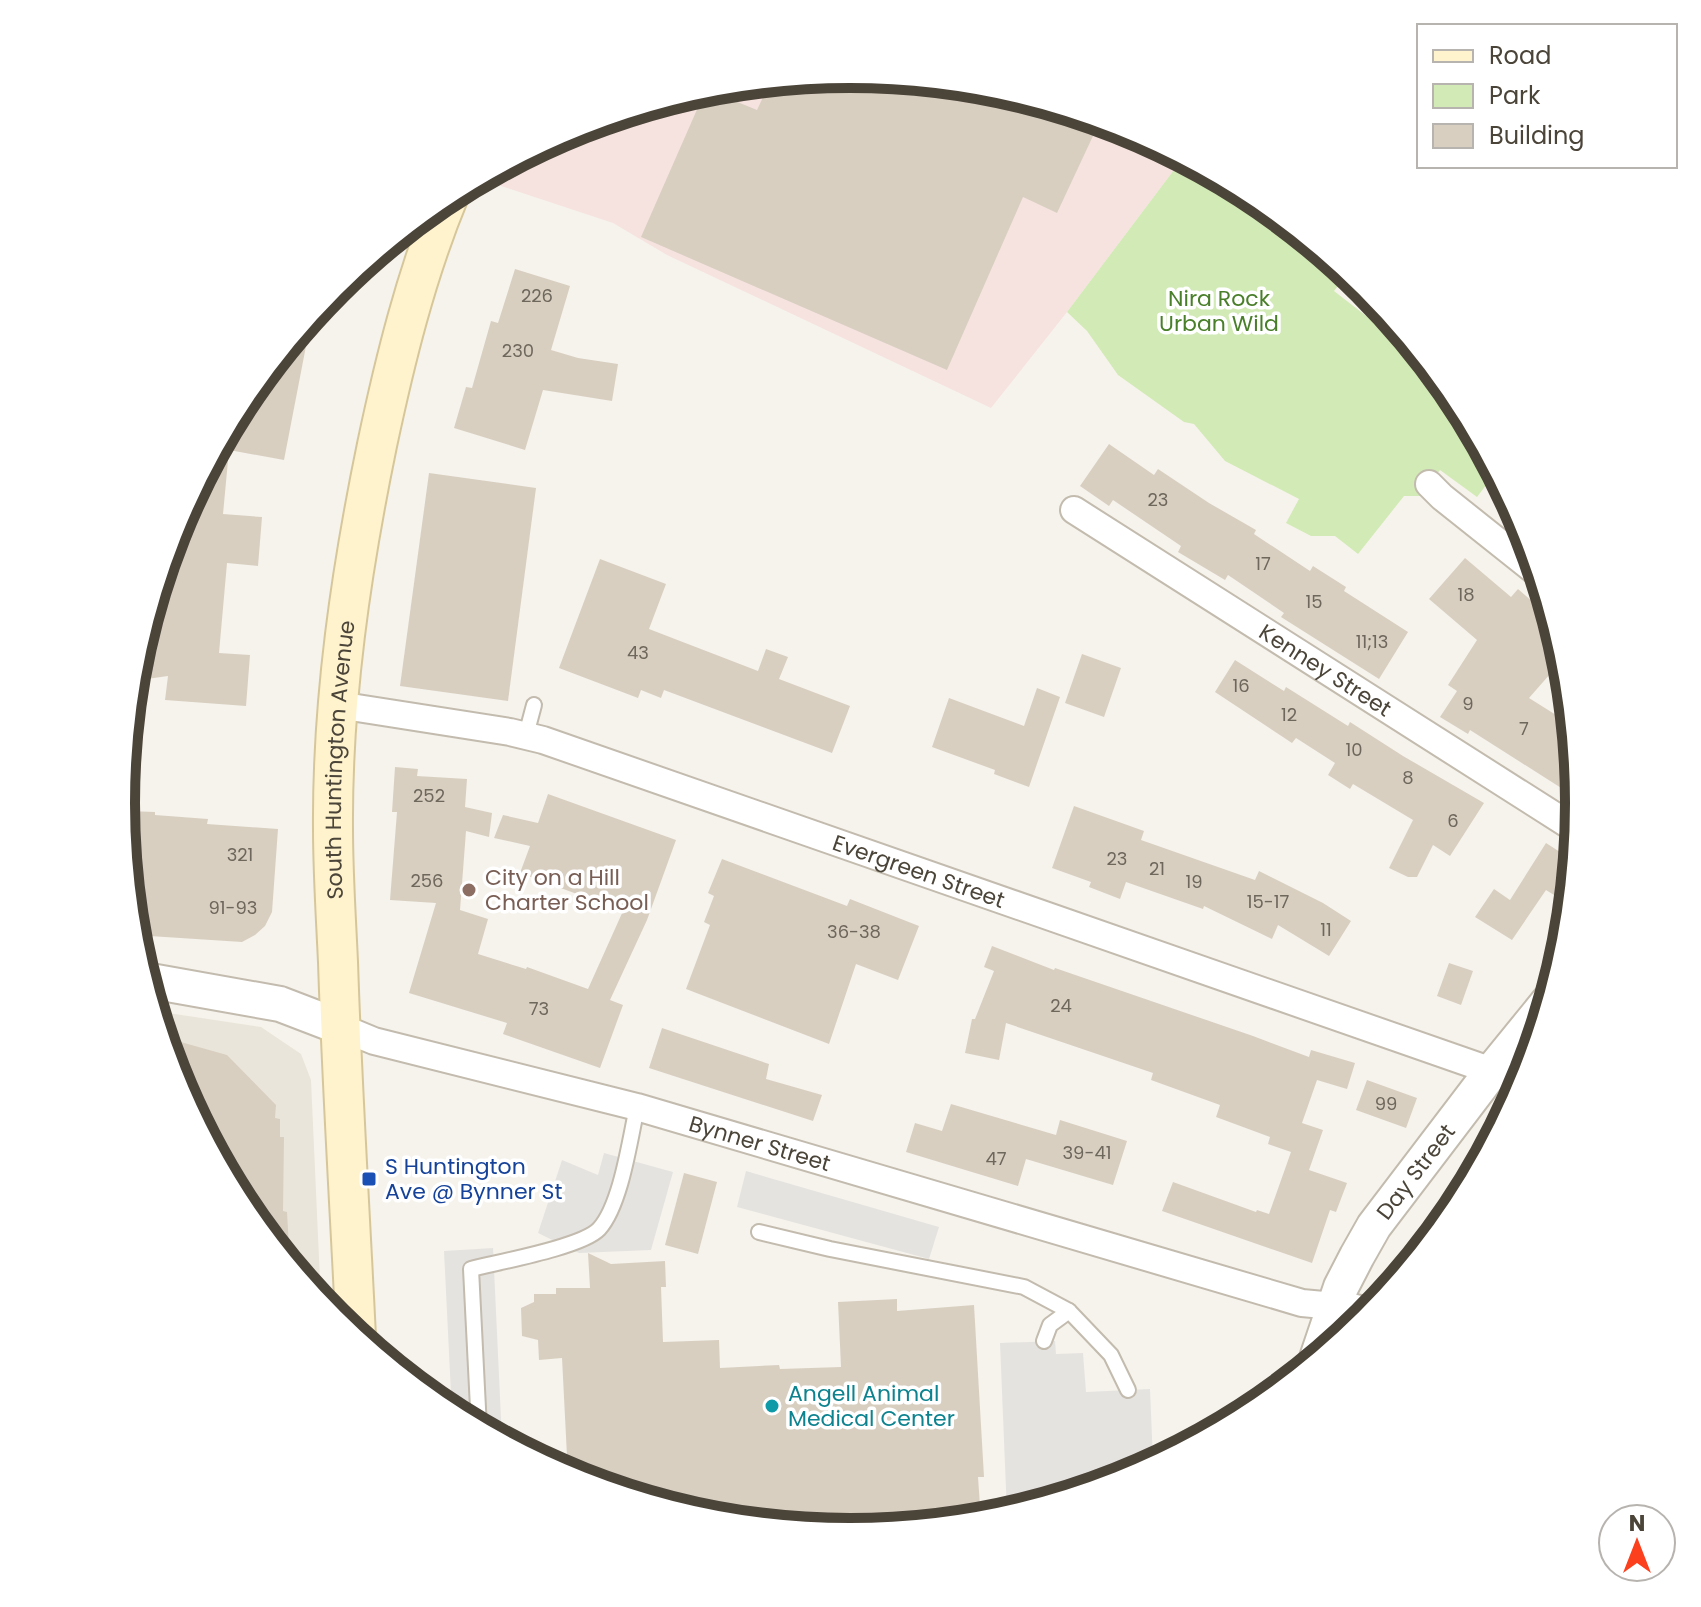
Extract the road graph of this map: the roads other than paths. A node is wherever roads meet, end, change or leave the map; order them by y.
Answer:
1 (441, 217) edge
2 (1429, 484) dead end
3 (1074, 510) dead end
4 (1524, 562) edge
5 (338, 705) junction
6 (534, 705) dead end
7 (526, 735) junction
8 (1565, 822) edge
9 (158, 982) edge
10 (1531, 1023) edge
11 (340, 1027) junction
12 (1492, 1071) junction
13 (637, 1107) junction
14 (759, 1232) dead end
15 (1334, 1307) junction
16 (1357, 1308) edge
17 (1069, 1311) junction
18 (355, 1318) edge
19 (1323, 1340) edge
20 (1044, 1341) dead end
21 (1128, 1390) dead end
22 (478, 1414) edge

1 - 5 main road, South Huntington Avenue
2 - 4 street
3 - 8 street, Kenney Street
5 - 7 street, Evergreen Street
5 - 11 main road, South Huntington Avenue
6 - 7 lane
7 - 12 street, Evergreen Street
9 - 11 street, Bynner Street
10 - 12 street, Day Street
11 - 13 street, Bynner Street
11 - 18 main road, South Huntington Avenue
12 - 15 street, Day Street
13 - 15 street, Bynner Street
13 - 22 lane
14 - 17 lane
15 - 16 street, Bynner Street
15 - 19 street, Day Street
17 - 20 lane
17 - 21 lane

